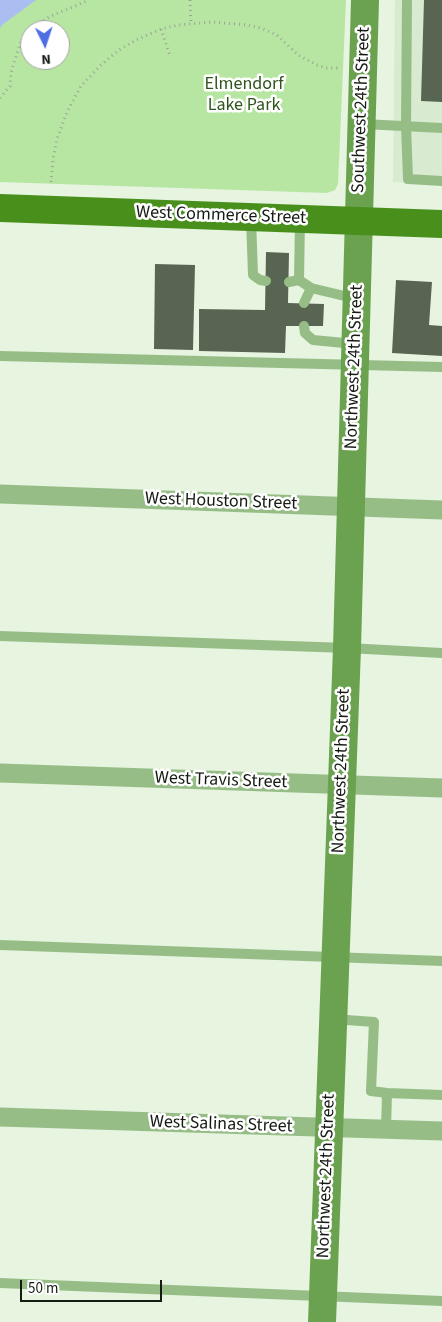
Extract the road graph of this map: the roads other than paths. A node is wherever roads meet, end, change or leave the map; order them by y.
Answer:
1 (365, 0) edge
2 (407, 0) edge
3 (362, 124) junction
4 (406, 126) junction
5 (442, 128) edge
6 (442, 181) edge
7 (0, 208) edge
8 (251, 217) junction
9 (300, 219) junction
10 (359, 221) junction
11 (442, 224) edge
12 (266, 281) dead end
13 (311, 288) junction
14 (357, 299) junction
15 (304, 303) dead end
16 (304, 326) dead end
17 (355, 354) junction
18 (0, 356) edge
19 (442, 367) edge
20 (0, 494) edge
21 (351, 507) junction
22 (442, 510) edge
23 (0, 636) edge
24 (347, 648) junction
25 (442, 653) edge
26 (0, 773) edge
27 (342, 785) junction
28 (442, 788) edge
29 (0, 945) edge
30 (336, 957) junction
31 (442, 961) edge
32 (333, 1019) junction
33 (387, 1093) junction
34 (442, 1096) edge
35 (0, 1117) edge
36 (329, 1128) junction
37 (386, 1129) junction
38 (442, 1131) edge
39 (0, 1283) edge
40 (322, 1295) junction
41 (442, 1301) edge
42 (322, 1322) edge

1 - 3 main road, Southwest 24th Street
2 - 4 lane
3 - 4 lane
3 - 10 main road, Southwest 24th Street
4 - 5 lane
4 - 6 lane
7 - 8 main road, West Commerce Street
8 - 9 main road, West Commerce Street
8 - 12 lane
9 - 10 main road, West Commerce Street
9 - 13 lane
10 - 11 main road, West Commerce Street
10 - 14 main road, Northwest 24th Street
13 - 14 lane
13 - 15 lane
14 - 17 main road, Northwest 24th Street
16 - 17 lane
17 - 18 lane
17 - 19 lane
17 - 21 main road, Northwest 24th Street
20 - 21 street, West Houston Street
21 - 22 street, West Houston Street
21 - 24 main road, Northwest 24th Street
23 - 24 lane
24 - 25 lane
24 - 27 main road, Northwest 24th Street
26 - 27 street, West Travis Street
27 - 28 street, West Travis Street
27 - 30 main road, Northwest 24th Street
29 - 30 lane
30 - 31 lane
30 - 32 main road, Northwest 24th Street
32 - 33 lane
32 - 36 main road, Northwest 24th Street
33 - 34 lane
33 - 37 lane
35 - 36 street, West Salinas Street
36 - 37 street, West Salinas Street
36 - 40 main road, Northwest 24th Street
37 - 38 street, West Salinas Street
39 - 40 lane
40 - 41 lane
40 - 42 main road, Northwest 24th Street

